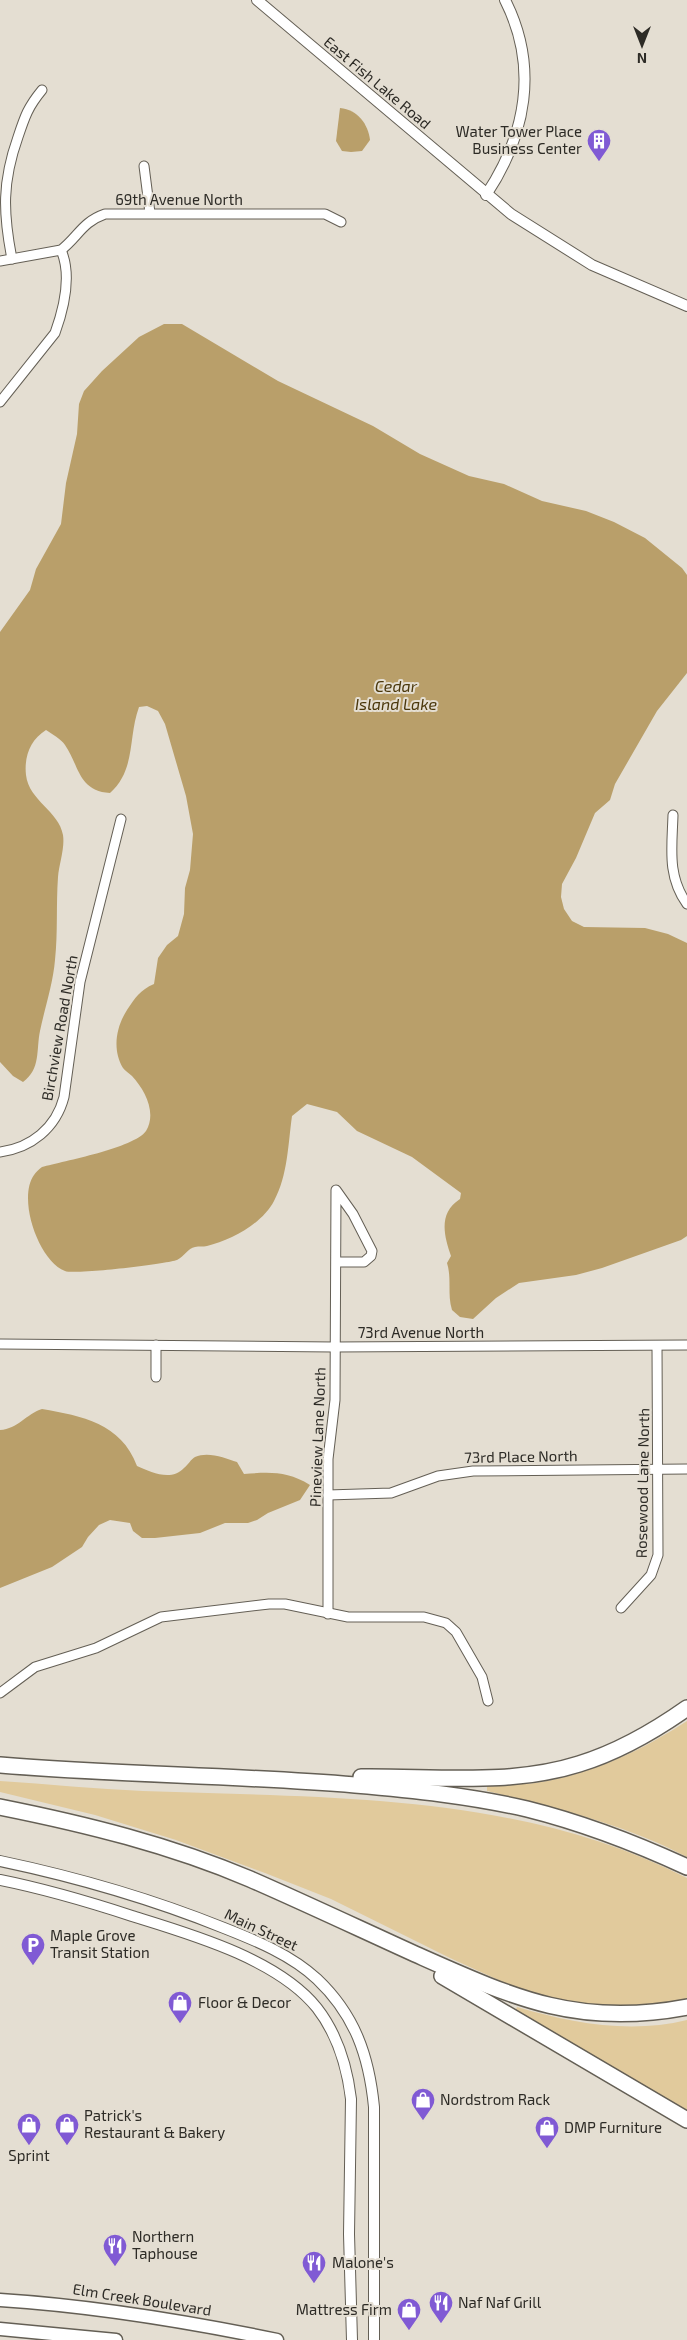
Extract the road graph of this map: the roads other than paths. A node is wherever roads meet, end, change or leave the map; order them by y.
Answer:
1 (257, 0) edge
2 (505, 0) edge
3 (42, 90) dead end
4 (144, 166) dead end
5 (486, 195) junction
6 (150, 213) junction
7 (341, 222) dead end
8 (61, 250) junction
9 (12, 258) junction
10 (0, 260) edge
11 (687, 306) edge
12 (0, 402) edge
13 (673, 815) dead end
14 (121, 818) dead end
15 (687, 904) edge
16 (0, 1152) edge
17 (336, 1262) junction
18 (0, 1344) edge
19 (156, 1345) junction
20 (687, 1345) edge
21 (657, 1346) junction
22 (334, 1347) junction
23 (156, 1377) dead end
24 (658, 1470) junction
25 (687, 1470) edge
26 (328, 1495) junction
27 (621, 1608) dead end
28 (328, 1614) junction
29 (0, 1693) edge
30 (488, 1701) dead end
31 (687, 1708) edge
32 (0, 1765) edge
33 (232, 1778) junction
34 (0, 1807) edge
35 (0, 1861) edge
36 (687, 1867) edge
37 (0, 1880) edge
38 (303, 1903) junction
39 (687, 2006) edge
40 (687, 2120) edge
41 (0, 2300) edge
42 (0, 2329) edge
43 (116, 2340) edge
44 (277, 2340) edge
45 (352, 2340) edge
46 (374, 2340) edge

1 - 5 street, East Fish Lake Road
2 - 5 street
3 - 9 street
4 - 6 street
5 - 11 street, East Fish Lake Road
6 - 7 street, 69th Avenue North
6 - 8 street, 69th Avenue North
8 - 9 street
8 - 12 street
9 - 10 street
13 - 15 street
14 - 16 street, Birchview Road North
17 - 17 street, Pineview Lane North
17 - 22 street, Pineview Lane North
18 - 19 street, 73rd Avenue North
19 - 22 street, 73rd Avenue North
19 - 23 street
20 - 21 street, 73rd Avenue North
21 - 22 street, 73rd Avenue North
21 - 24 street, Rosewood Lane North
22 - 26 street, Pineview Lane North
24 - 25 street, 73rd Place North
24 - 26 street, 73rd Place North
24 - 27 street, Rosewood Lane North
26 - 28 street, Pineview Lane North
28 - 29 street
28 - 30 street
31 - 33 highway
32 - 33 highway
33 - 36 highway
34 - 38 highway
35 - 46 street, Main Street
37 - 45 street, Main Street
38 - 39 highway
38 - 40 highway
41 - 44 main road, Elm Creek Boulevard
42 - 43 main road

